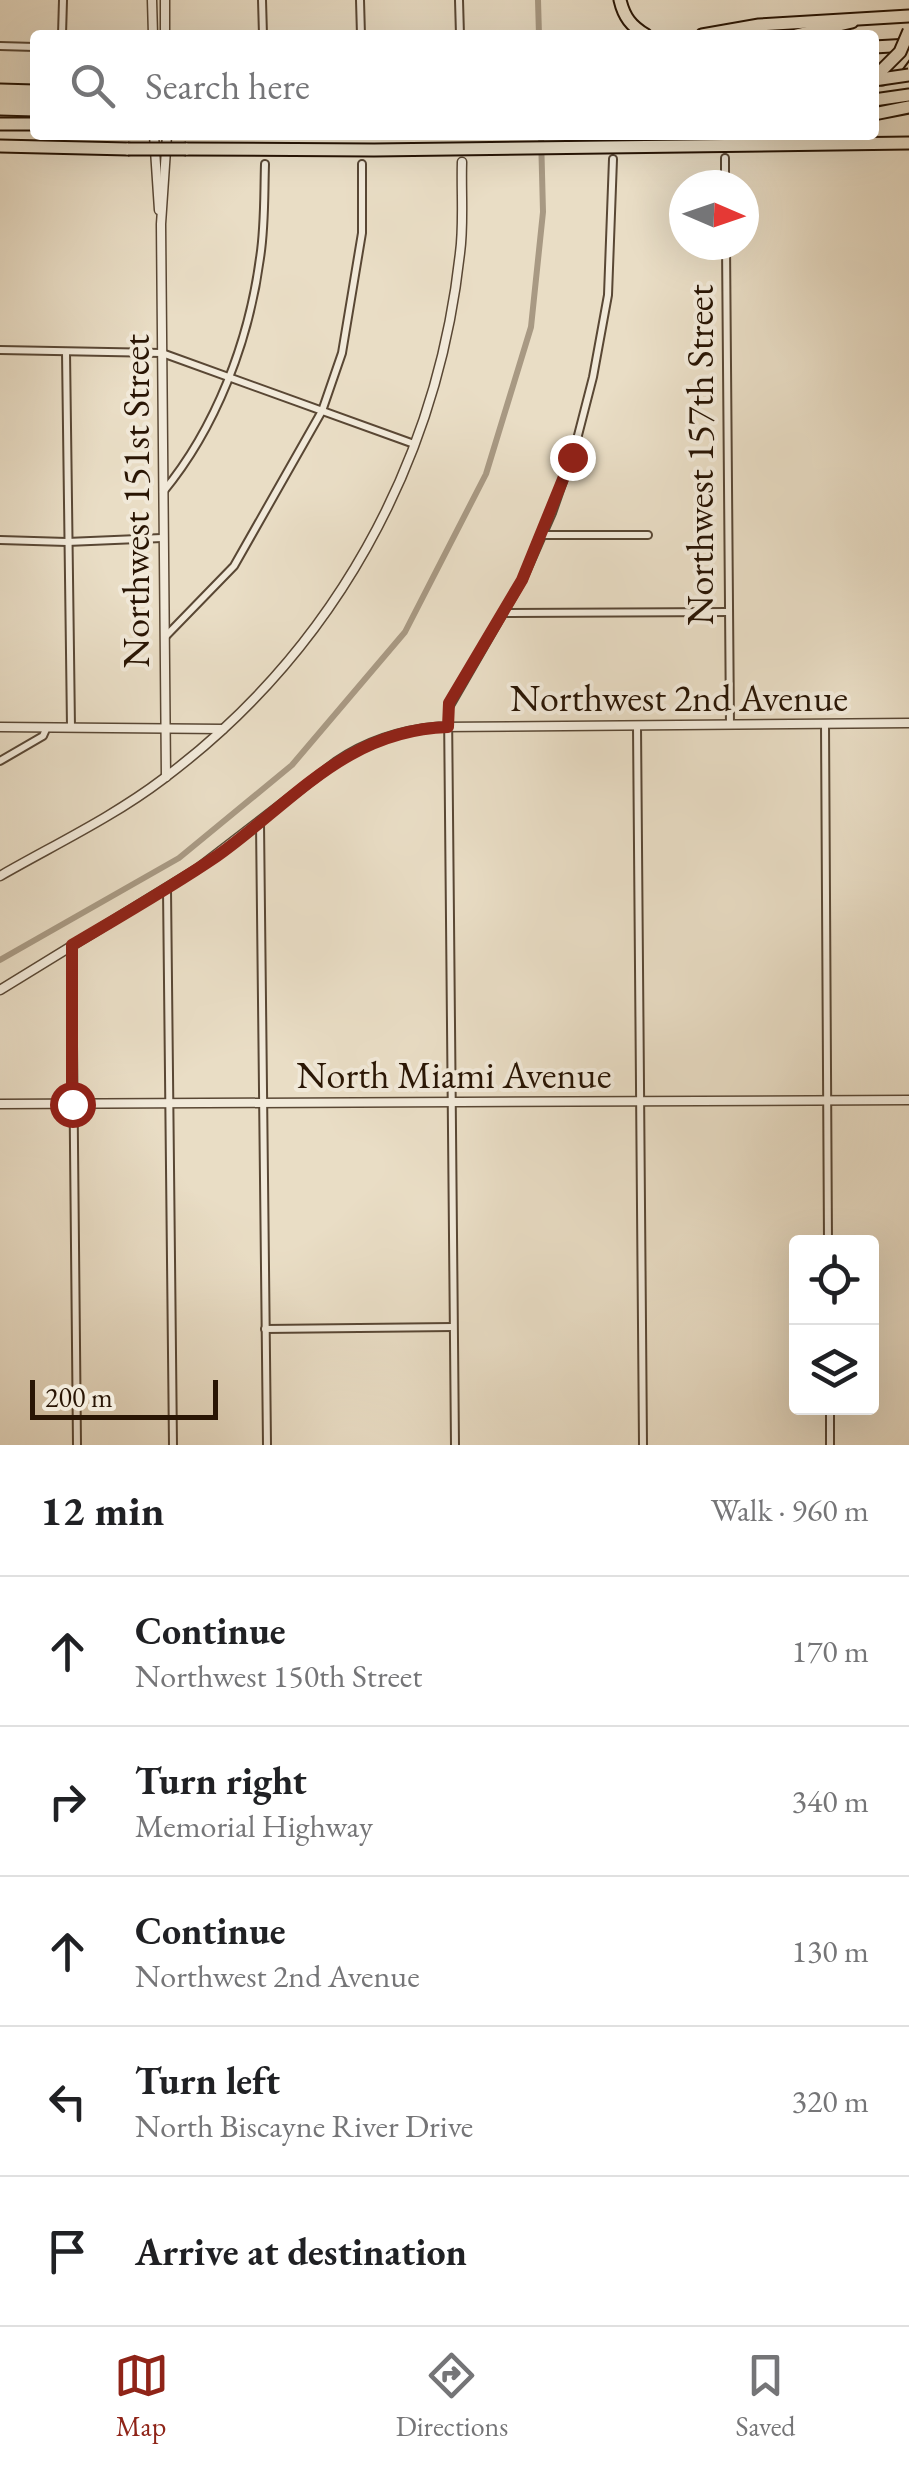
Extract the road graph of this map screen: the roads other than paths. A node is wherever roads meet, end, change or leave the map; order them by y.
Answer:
1 (63, 0) edge
2 (152, 0) edge
3 (165, 0) edge
4 (262, 0) edge
5 (360, 0) edge
6 (459, 0) edge
7 (620, 0) edge
8 (909, 16) edge
9 (866, 18) junction
10 (62, 30) edge
11 (152, 30) edge
12 (166, 30) edge
13 (263, 30) edge
14 (361, 30) edge
15 (460, 30) edge
16 (637, 30) edge
17 (730, 30) edge
18 (825, 30) edge
19 (909, 32) edge
20 (0, 46) edge
21 (30, 47) edge
22 (879, 47) edge
23 (909, 48) edge
24 (879, 75) edge
25 (909, 75) edge
26 (879, 78) edge
27 (879, 80) edge
28 (0, 90) edge
29 (30, 91) edge
30 (909, 95) edge
31 (879, 99) edge
32 (0, 100) edge
33 (30, 100) edge
34 (909, 107) edge
35 (0, 109) edge
36 (30, 110) edge
37 (879, 113) edge
38 (0, 122) edge
39 (30, 123) edge
40 (154, 140) edge
41 (167, 140) edge
42 (746, 140) edge
43 (909, 142) edge
44 (0, 146) edge
45 (610, 153) junction
46 (725, 158) dead end
47 (462, 162) dead end
48 (154, 164) junction
49 (265, 164) dead end
50 (362, 164) dead end
51 (167, 165) junction
52 (725, 170) edge
53 (161, 224) junction
54 (726, 260) edge
55 (0, 350) edge
56 (66, 352) junction
57 (162, 353) junction
58 (230, 376) junction
59 (322, 411) junction
60 (415, 444) junction
61 (162, 493) junction
62 (542, 535) junction
63 (648, 535) dead end
64 (162, 538) junction
65 (0, 540) edge
66 (67, 542) junction
67 (729, 612) junction
68 (505, 613) junction
69 (164, 638) junction
70 (825, 724) junction
71 (909, 724) edge
72 (730, 725) junction
73 (636, 726) junction
74 (0, 727) edge
75 (48, 727) junction
76 (71, 727) junction
77 (448, 727) junction
78 (166, 728) junction
79 (223, 729) junction
80 (0, 761) edge
81 (166, 777) junction
82 (260, 823) junction
83 (0, 876) edge
84 (167, 889) junction
85 (72, 945) junction
86 (0, 990) edge
87 (828, 1100) junction
88 (909, 1100) edge
89 (640, 1101) junction
90 (452, 1102) junction
91 (0, 1104) edge
92 (72, 1104) junction
93 (170, 1104) junction
94 (264, 1104) junction
95 (828, 1235) edge
96 (454, 1327) junction
97 (264, 1329) junction
98 (830, 1415) edge
99 (77, 1445) edge
100 (172, 1445) edge
101 (267, 1445) edge
102 (455, 1445) edge
103 (643, 1445) edge
104 (830, 1445) edge

1 - 10 street
2 - 11 street
3 - 12 street
4 - 13 street
5 - 14 street
6 - 15 street
7 - 16 highway
8 - 9 highway
9 - 17 highway
9 - 18 highway
19 - 24 highway, bridge
20 - 21 street
22 - 23 highway
23 - 26 highway, bridge
25 - 27 highway, bridge
28 - 29 highway
30 - 31 highway
32 - 33 highway
34 - 37 highway
35 - 36 highway
38 - 39 highway
40 - 48 street, Northwest 151st Street
41 - 51 street, Northwest 151st Street
42 - 45 highway
43 - 45 highway
44 - 45 highway, bridge
45 - 62 street
46 - 52 street
47 - 60 street
48 - 51 street
48 - 53 street, Northwest 151st Street
49 - 58 street
50 - 59 street
51 - 53 street, Northwest 151st Street
53 - 57 street, Northwest 151st Street
54 - 67 street, Northwest 157th Street
55 - 56 street
56 - 57 street
56 - 66 street
57 - 58 street
57 - 61 street, Northwest 151st Street
58 - 59 street
58 - 61 street
59 - 60 street
59 - 69 street
60 - 79 street
61 - 64 street, Northwest 151st Street
62 - 63 street
62 - 68 street
64 - 66 street
64 - 69 street, Northwest 151st Street
65 - 66 street
66 - 76 street
67 - 68 street
67 - 72 street, Northwest 157th Street
68 - 77 street
69 - 78 street, Northwest 151st Street
70 - 71 street, Northwest 2nd Avenue
70 - 72 street, Northwest 2nd Avenue
70 - 87 street
72 - 73 street, Northwest 2nd Avenue
73 - 77 street, Northwest 2nd Avenue
73 - 89 street
74 - 75 street
75 - 76 street
75 - 80 street
76 - 78 street
77 - 82 street, Northwest 2nd Avenue
77 - 90 street
78 - 79 street
78 - 81 street, Northwest 151st Street
79 - 81 street
81 - 83 street
82 - 84 street, Northwest 2nd Avenue
82 - 94 street
84 - 85 street, Northwest 2nd Avenue
84 - 93 street
85 - 86 street, Northwest 2nd Avenue
85 - 92 street
87 - 88 street, North Miami Avenue
87 - 89 street, North Miami Avenue
87 - 95 street
89 - 90 street, North Miami Avenue
89 - 103 street
90 - 94 street, North Miami Avenue
90 - 96 street
91 - 92 street, North Miami Avenue
92 - 93 street, North Miami Avenue
92 - 99 street
93 - 94 street, North Miami Avenue
93 - 100 street
94 - 97 street
96 - 97 street
96 - 102 street
97 - 101 street
98 - 104 street

